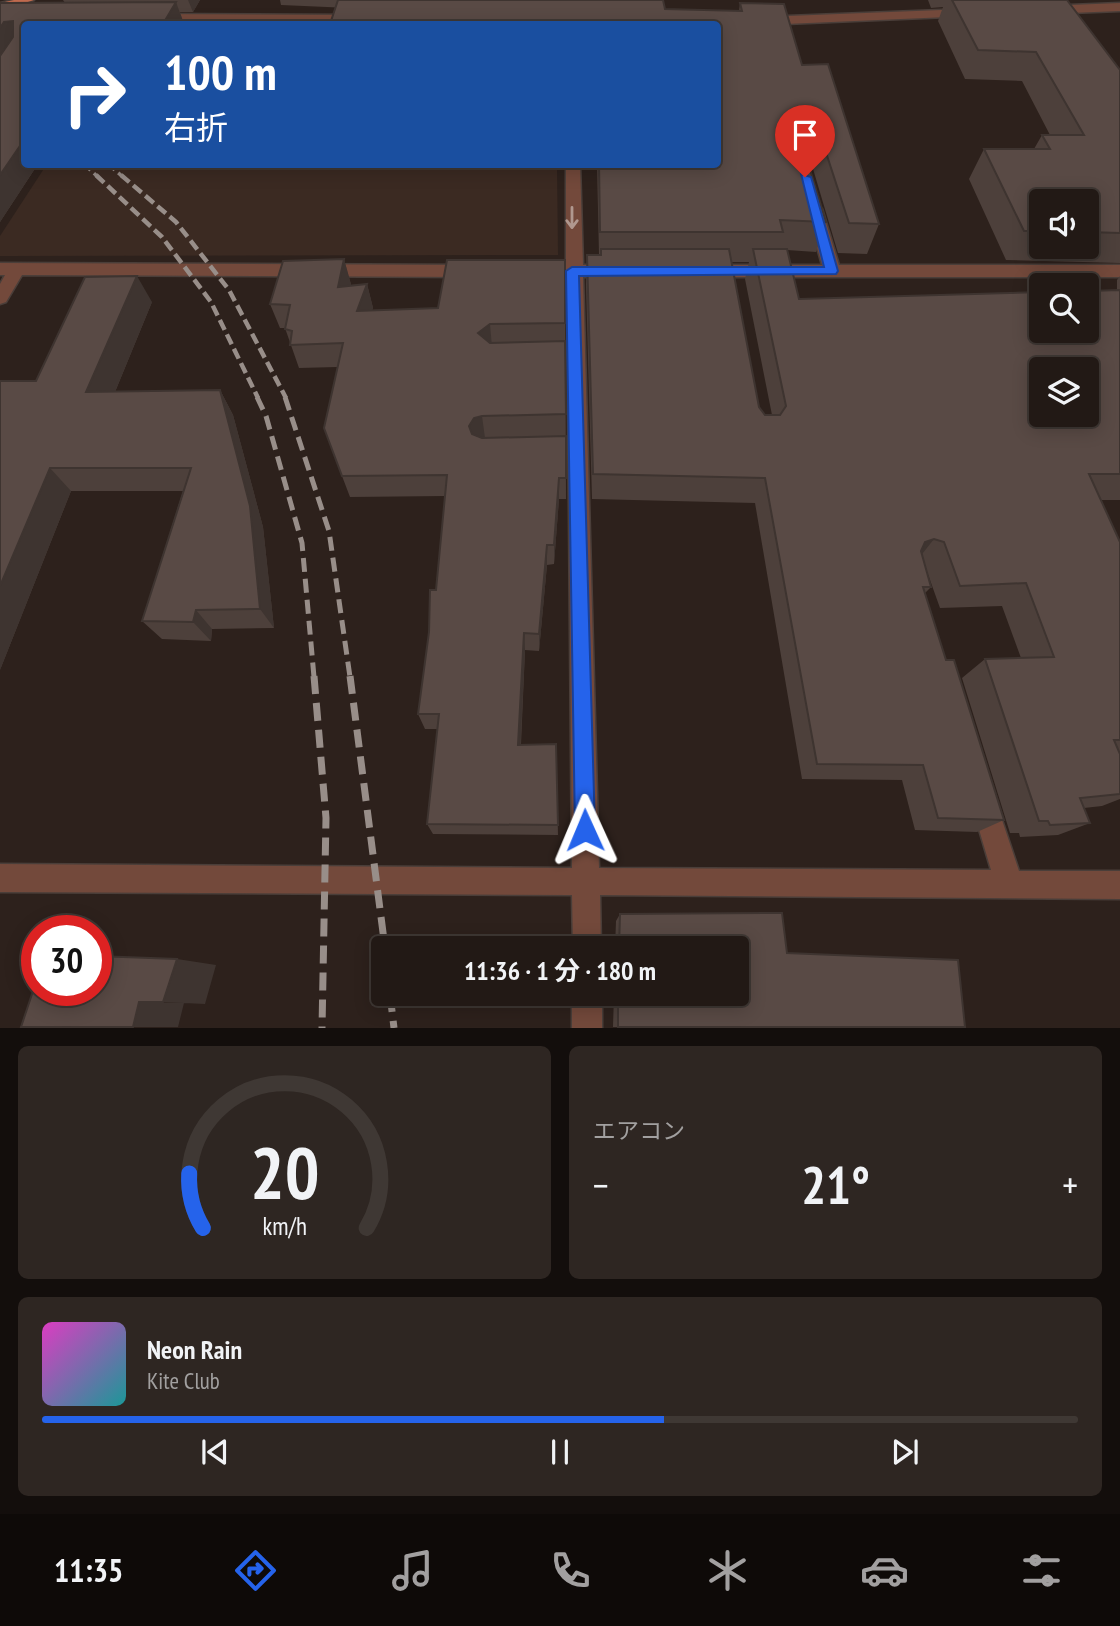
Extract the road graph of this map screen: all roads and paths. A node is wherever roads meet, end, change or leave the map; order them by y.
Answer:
1 (28, 0) edge
2 (249, 0) edge
3 (0, 6) edge
4 (1120, 7) edge
5 (1030, 10) edge
6 (978, 12) edge
7 (0, 17) edge
8 (24, 17) edge
9 (142, 18) edge
10 (249, 18) junction
11 (370, 19) edge
12 (742, 21) edge
13 (573, 168) edge
14 (809, 193) edge
15 (8, 269) edge
16 (489, 271) edge
17 (517, 271) edge
18 (572, 271) junction
19 (626, 271) edge
20 (693, 271) edge
21 (832, 271) junction
22 (1120, 271) edge
23 (0, 298) edge
24 (978, 781) edge
25 (0, 878) edge
26 (586, 882) junction
27 (1009, 884) junction
28 (1120, 885) edge
29 (587, 936) edge
30 (587, 1006) edge
31 (587, 1027) edge

1 - 3 main road
2 - 10 street
4 - 5 street
6 - 12 street
7 - 8 street
9 - 10 street
10 - 11 street
13 -> 18 street
14 - 21 street
15 - 16 street
15 - 23 street
17 - 18 street
18 - 19 street
18 - 26 street
20 - 21 street
21 - 22 street
24 - 27 street
25 - 26 street
26 - 27 street
26 - 29 street
27 - 28 street
30 - 31 street

